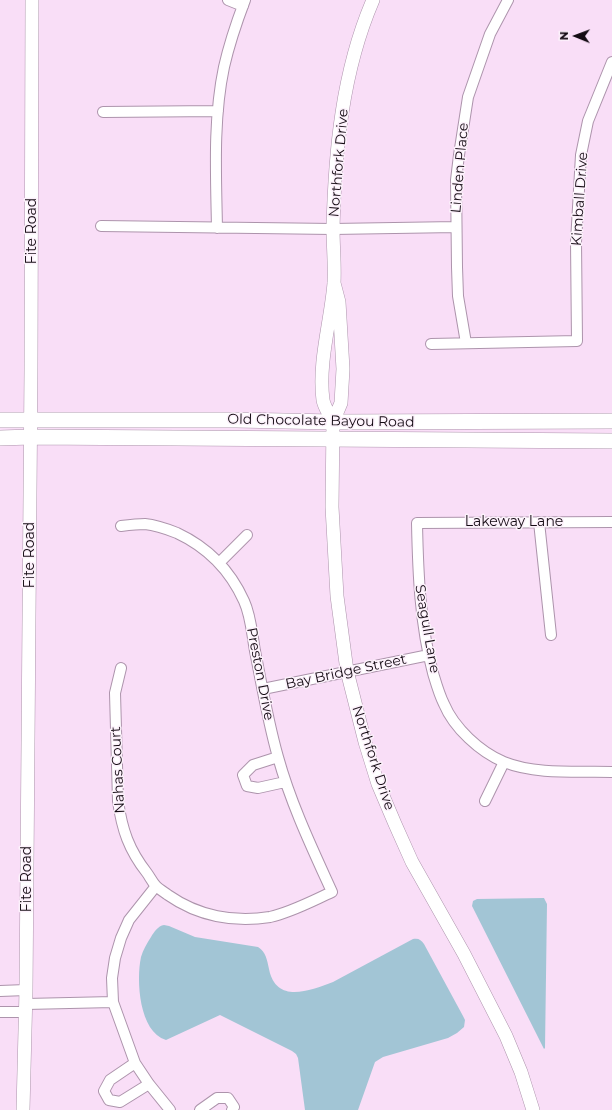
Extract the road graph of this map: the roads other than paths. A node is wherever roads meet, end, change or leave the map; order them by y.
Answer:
1 (32, 0) edge
2 (228, 0) edge
3 (374, 0) edge
4 (508, 0) edge
5 (244, 3) edge
6 (612, 62) edge
7 (218, 111) junction
8 (103, 112) dead end
9 (101, 226) dead end
10 (456, 227) junction
11 (217, 228) junction
12 (333, 229) junction
13 (334, 283) junction
14 (466, 343) junction
15 (431, 344) dead end
16 (30, 419) junction
17 (0, 420) edge
18 (612, 421) edge
19 (333, 422) junction
20 (31, 436) junction
21 (0, 438) edge
22 (332, 439) junction
23 (612, 441) edge
24 (538, 522) junction
25 (612, 522) edge
26 (417, 523) joint
27 (121, 526) dead end
28 (247, 535) dead end
29 (219, 563) junction
30 (551, 635) dead end
31 (429, 655) junction
32 (121, 668) dead end
33 (347, 671) junction
34 (263, 689) junction
35 (278, 757) junction
36 (504, 762) junction
37 (612, 772) edge
38 (285, 782) junction
39 (486, 801) dead end
40 (156, 886) junction
41 (332, 892) joint
42 (26, 990) junction
43 (0, 991) edge
44 (113, 1002) junction
45 (26, 1008) junction
46 (0, 1012) edge
47 (135, 1063) junction
48 (149, 1084) junction
49 (23, 1110) edge
50 (170, 1110) edge
51 (200, 1110) edge
52 (232, 1110) edge
53 (533, 1110) edge

1 - 16 street, Fite Road
2 - 5 street
3 - 12 street, Northfork Drive
4 - 10 street, Linden Place
5 - 7 street
6 - 14 street, Kimball Drive
7 - 8 street
7 - 11 street
9 - 11 street
10 - 12 street
10 - 14 street, Linden Place
11 - 12 street
12 - 13 street, Northfork Drive
13 - 19 street, Northfork Drive
13 - 19 street, Northfork Drive
14 - 15 street
16 - 17 main road, Old Chocolate Bayou Road
16 - 19 main road, Old Chocolate Bayou Road
16 - 20 street, Fite Road
18 - 19 main road, Old Chocolate Bayou Road
19 - 22 street, Northfork Drive
20 - 21 main road, Old Chocolate Bayou Road
20 - 22 main road, Old Chocolate Bayou Road
20 - 42 street, Fite Road
22 - 23 main road, Old Chocolate Bayou Road
22 - 33 street, Northfork Drive
24 - 25 street, Lakeway Lane
24 - 26 street, Lakeway Lane
24 - 30 street
26 - 31 street, Seagull Lane
27 - 29 street, Preston Drive
28 - 29 street
29 - 34 street, Preston Drive
31 - 33 street, Bay Bridge Street
31 - 36 street, Seagull Lane
32 - 40 street, Nahas Court
33 - 34 street, Bay Bridge Street
33 - 53 street, Northfork Drive
34 - 35 street, Preston Drive
35 - 38 street, Preston Drive
35 - 38 street
36 - 37 street, Seagull Lane
36 - 39 street
38 - 41 street, Preston Drive
40 - 41 street, Nahas Court
40 - 44 street
42 - 43 street
42 - 45 street, Fite Road
44 - 45 street
44 - 47 street
45 - 46 street
45 - 49 street, Fite Road
47 - 48 street
47 - 48 street
48 - 50 street
51 - 52 street

